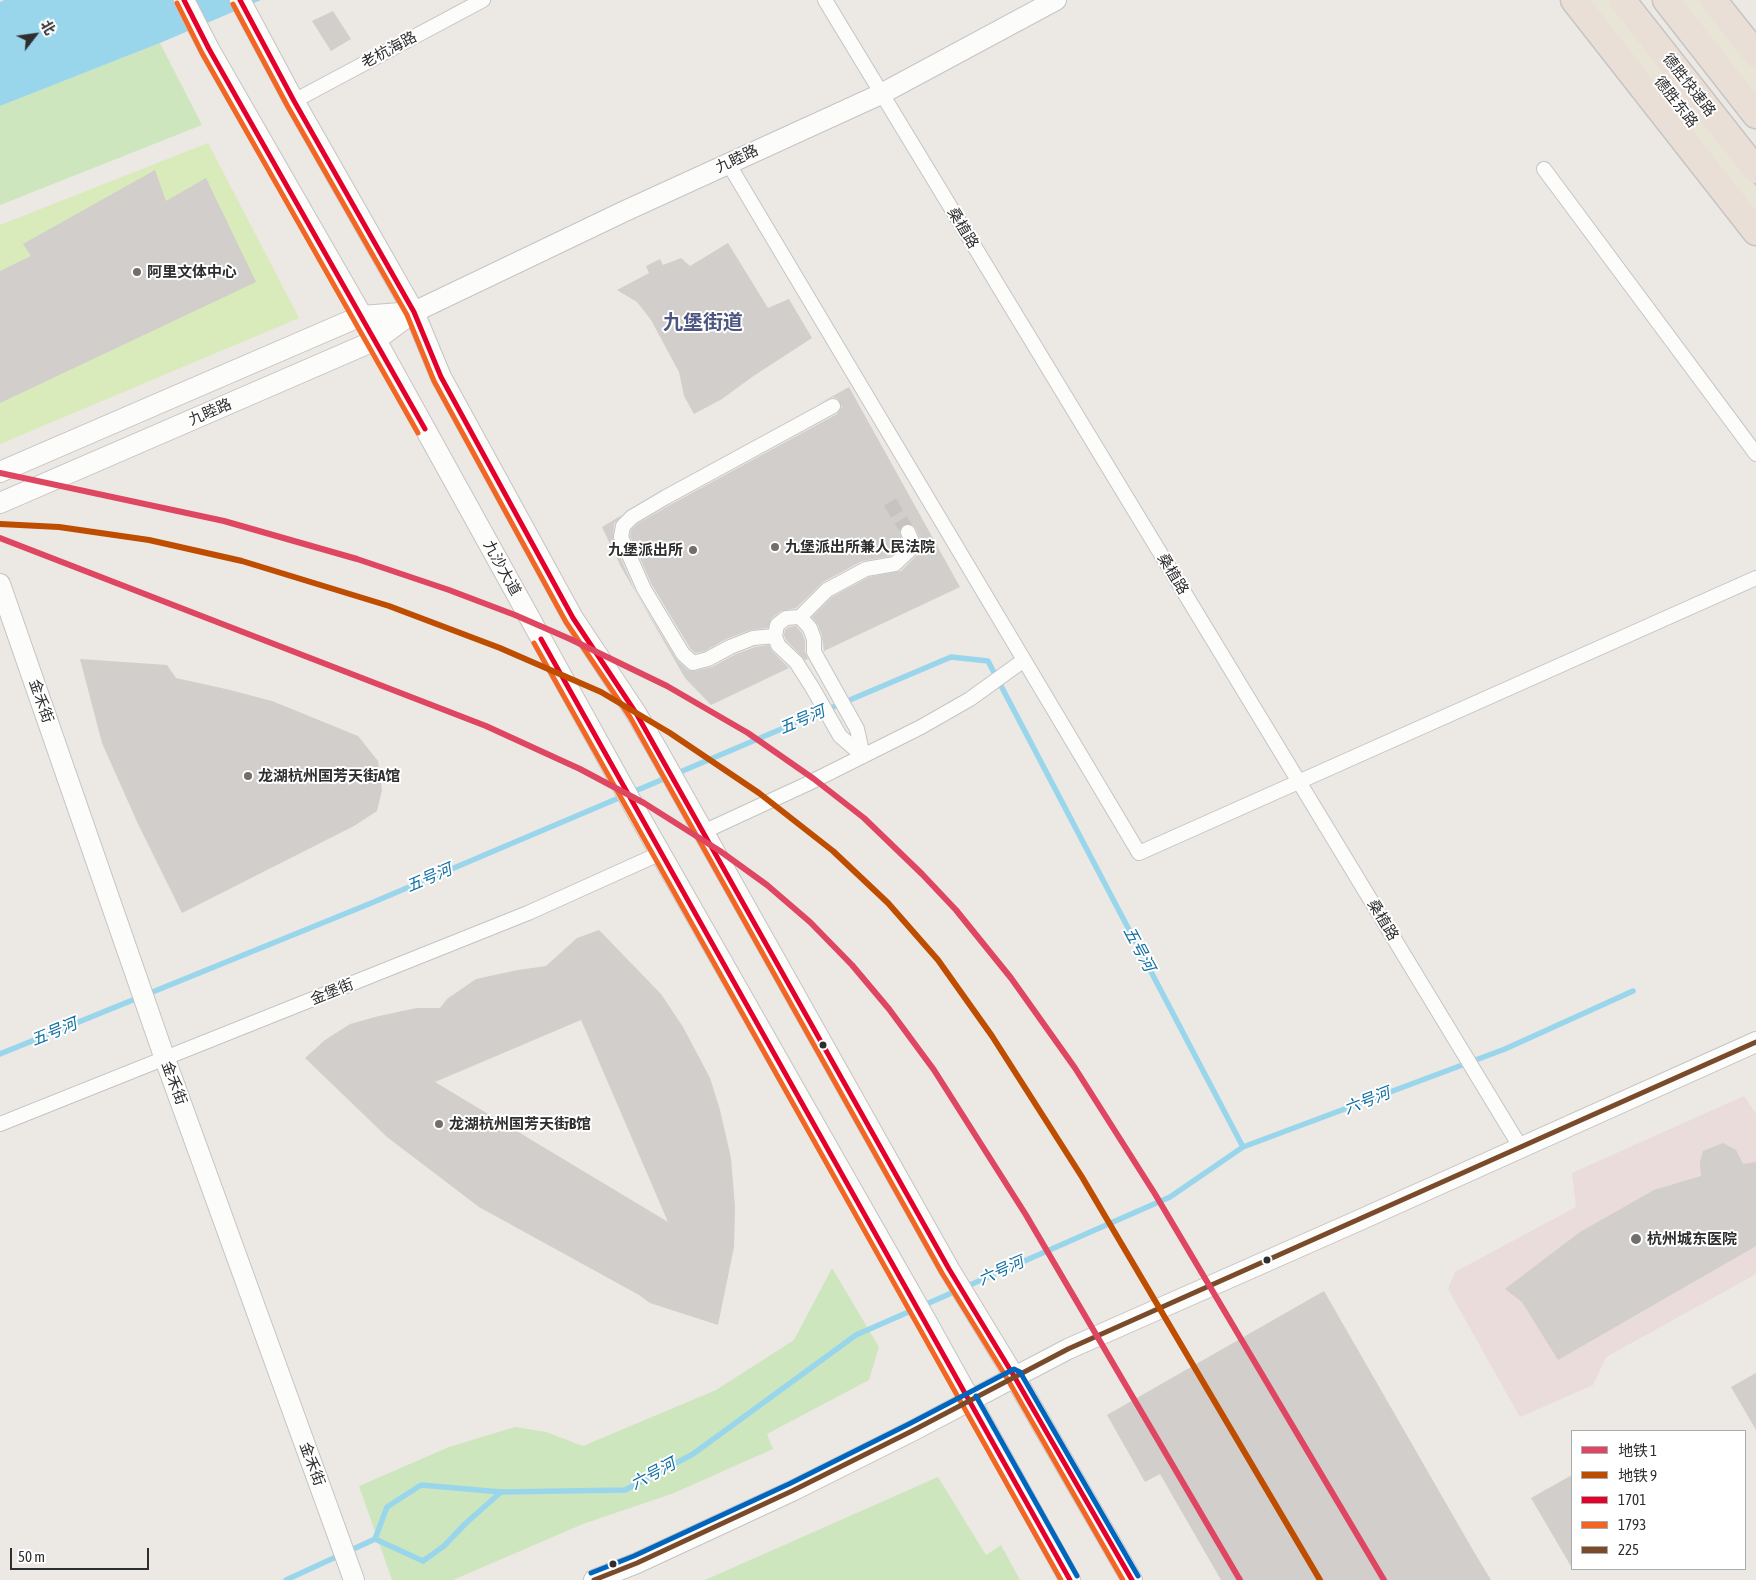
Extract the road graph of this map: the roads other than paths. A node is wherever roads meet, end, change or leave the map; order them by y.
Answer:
1 (184, 0) edge
2 (483, 0) edge
3 (825, 0) edge
4 (1056, 0) edge
5 (1574, 0) edge
6 (1596, 0) edge
7 (1622, 0) edge
8 (1666, 0) edge
9 (1691, 0) edge
10 (1713, 0) edge
11 (242, 4) edge
12 (1756, 54) edge
13 (1756, 82) edge
14 (881, 94) junction
15 (294, 101) junction
16 (1756, 114) edge
17 (728, 163) junction
18 (1544, 169) dead end
19 (1756, 170) edge
20 (1756, 204) edge
21 (1756, 232) edge
22 (414, 312) junction
23 (361, 316) junction
24 (376, 340) junction
25 (833, 406) dead end
26 (1756, 454) edge
27 (0, 472) edge
28 (0, 503) edge
29 (908, 532) tunnel mouth
30 (1756, 578) edge
31 (0, 584) edge
32 (800, 617) junction
33 (775, 636) junction
34 (1024, 660) junction
35 (863, 756) junction
36 (1300, 782) junction
37 (703, 832) junction
38 (661, 853) junction
39 (1756, 1042) edge
40 (165, 1059) junction
41 (0, 1124) edge
42 (1521, 1148) junction
43 (1014, 1376) junction
44 (969, 1400) junction
45 (352, 1574) edge
46 (594, 1580) edge
47 (1070, 1580) edge
48 (1132, 1580) edge

1 - 23 street, 九沙大道
2 - 15 street, 老杭海路
3 - 14 street, 桑植路
4 - 14 street, 九睦路
5 - 21 highway
6 - 20 main road, 德胜东路
7 - 19 highway, 德胜快速路
8 - 16 highway
9 - 13 main road
10 - 12 highway
11 - 15 street
14 - 17 street, 九睦路
14 - 36 street, 桑植路
15 - 22 street
17 - 22 street, 九睦路
17 - 34 street
18 - 26 street
22 - 23 street, 九睦路
22 - 24 street, 九睦路
22 - 37 street
23 - 24 street, 九沙大道
23 - 27 street, 九睦路
24 - 28 street, 九睦路
24 - 38 street, 九沙大道
25 - 33 street
29 - 32 street
30 - 36 street
31 - 40 street, 金禾街
32 - 33 street
32 - 35 street
33 - 35 street
34 - 35 street
34 - 36 street
35 - 37 street
36 - 42 street, 桑植路
37 - 43 street
38 - 40 street, 金堡街
38 - 44 street, 九沙大道
39 - 42 street
40 - 41 street, 金堡街
40 - 45 street, 金禾街
42 - 43 street
43 - 44 street
43 - 48 street
44 - 46 street
44 - 47 street, 九沙大道

